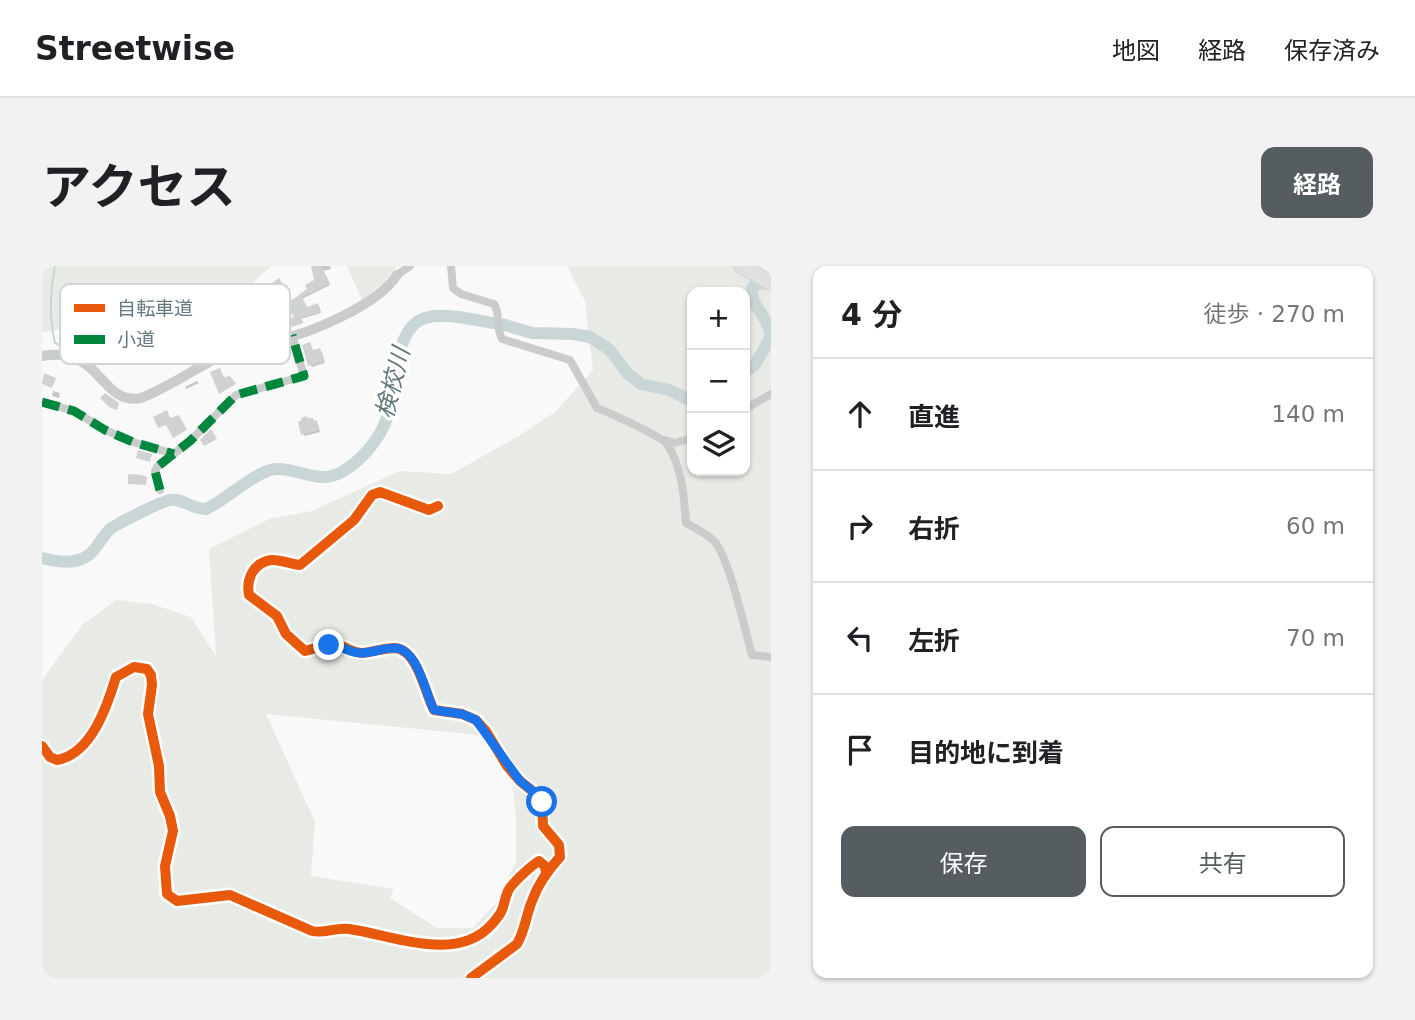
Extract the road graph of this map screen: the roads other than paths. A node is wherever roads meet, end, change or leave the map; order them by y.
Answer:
1 (410, 266) edge
2 (451, 266) edge
3 (741, 266) edge
4 (753, 266) edge
5 (399, 271) edge
6 (771, 276) edge
7 (771, 283) edge
8 (292, 335) joint
9 (42, 356) edge
10 (60, 356) edge
11 (84, 364) edge
12 (206, 364) edge
13 (771, 394) edge
14 (42, 402) edge
15 (750, 406) edge
16 (687, 439) edge
17 (665, 440) junction
18 (174, 454) junction
19 (160, 490) dead end
20 (438, 506) dead end
21 (771, 657) edge
22 (42, 746) edge
23 (546, 874) junction
24 (471, 978) edge

1 - 5 street
2 - 17 street
3 - 7 highway
4 - 6 highway
5 - 8 street
8 - 18 street
9 - 10 street
11 - 12 street
13 - 15 street
14 - 18 street
16 - 17 street
17 - 21 street
18 - 19 street
20 - 23 street
22 - 23 street
23 - 24 street

